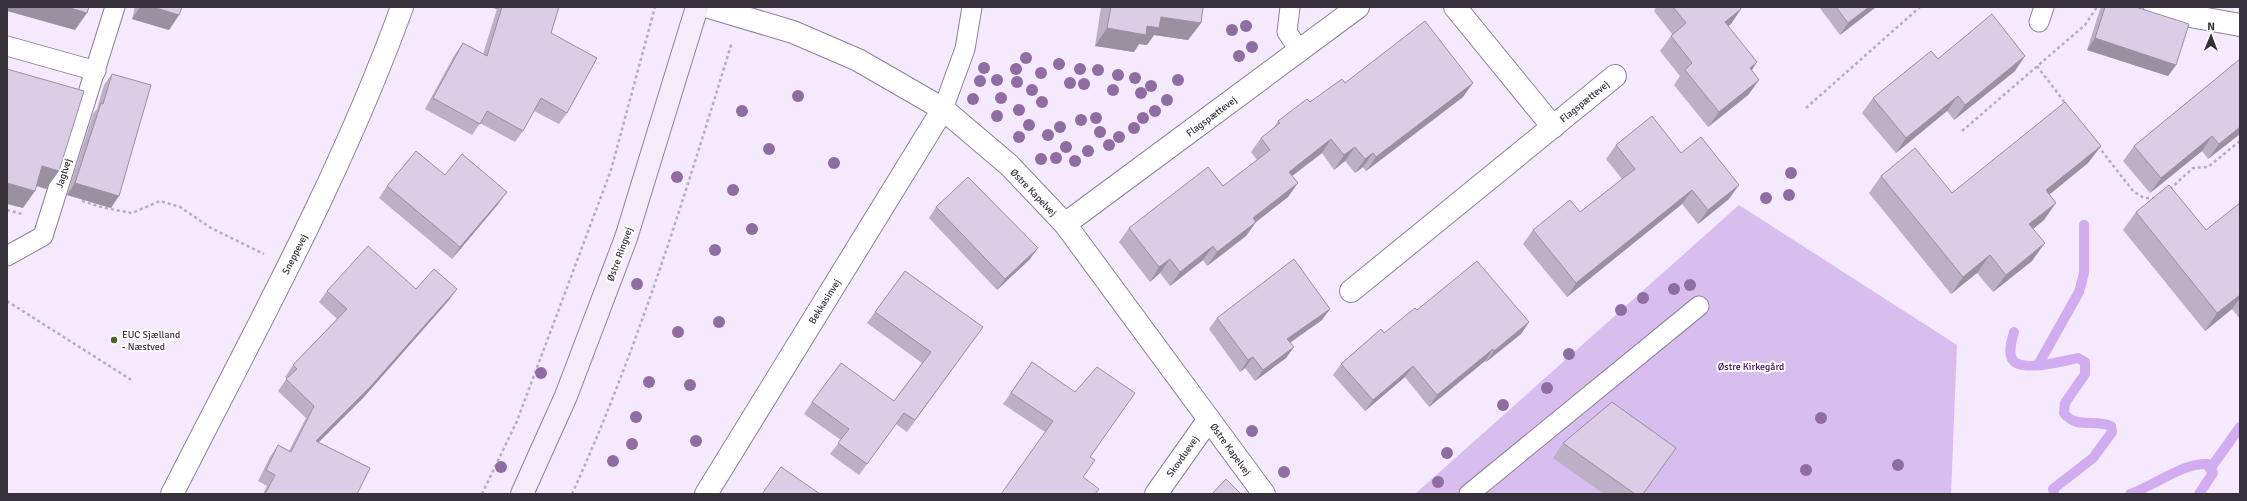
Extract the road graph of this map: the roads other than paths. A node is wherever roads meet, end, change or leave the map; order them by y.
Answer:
1 (115, 7) edge
2 (402, 7) edge
3 (697, 7) edge
4 (709, 7) edge
5 (972, 7) edge
6 (1290, 7) edge
7 (1358, 7) edge
8 (1456, 7) edge
9 (2155, 7) edge
10 (2240, 25) edge
11 (7, 46) edge
12 (1299, 50) junction
13 (96, 71) junction
14 (1615, 76) dead end
15 (942, 109) junction
16 (1553, 126) junction
17 (1065, 224) junction
18 (7, 256) edge
19 (1351, 291) dead end
20 (1699, 306) dead end
21 (1209, 419) junction
22 (172, 494) edge
23 (522, 494) edge
24 (706, 494) edge
25 (1156, 494) edge
26 (1264, 494) edge
27 (1469, 494) edge

1 - 13 lane, Jagtvej
2 - 22 street, Sneppevej
3 - 23 street, Østre Ringvej
4 - 15 street, Østre Kapelvej
5 - 15 lane
6 - 12 lane
7 - 12 street, Flagspættevej
8 - 16 street, Flagspættevej
9 - 10 street
11 - 13 lane
12 - 17 street, Flagspættevej
13 - 18 lane, Jagtvej
14 - 16 street, Flagspættevej
15 - 17 street, Østre Kapelvej
15 - 24 street, Bekkasinvej
16 - 19 street, Flagspættevej
17 - 21 street, Østre Kapelvej
20 - 27 lane
21 - 25 street, Skovduevej
21 - 26 street, Østre Kapelvej

